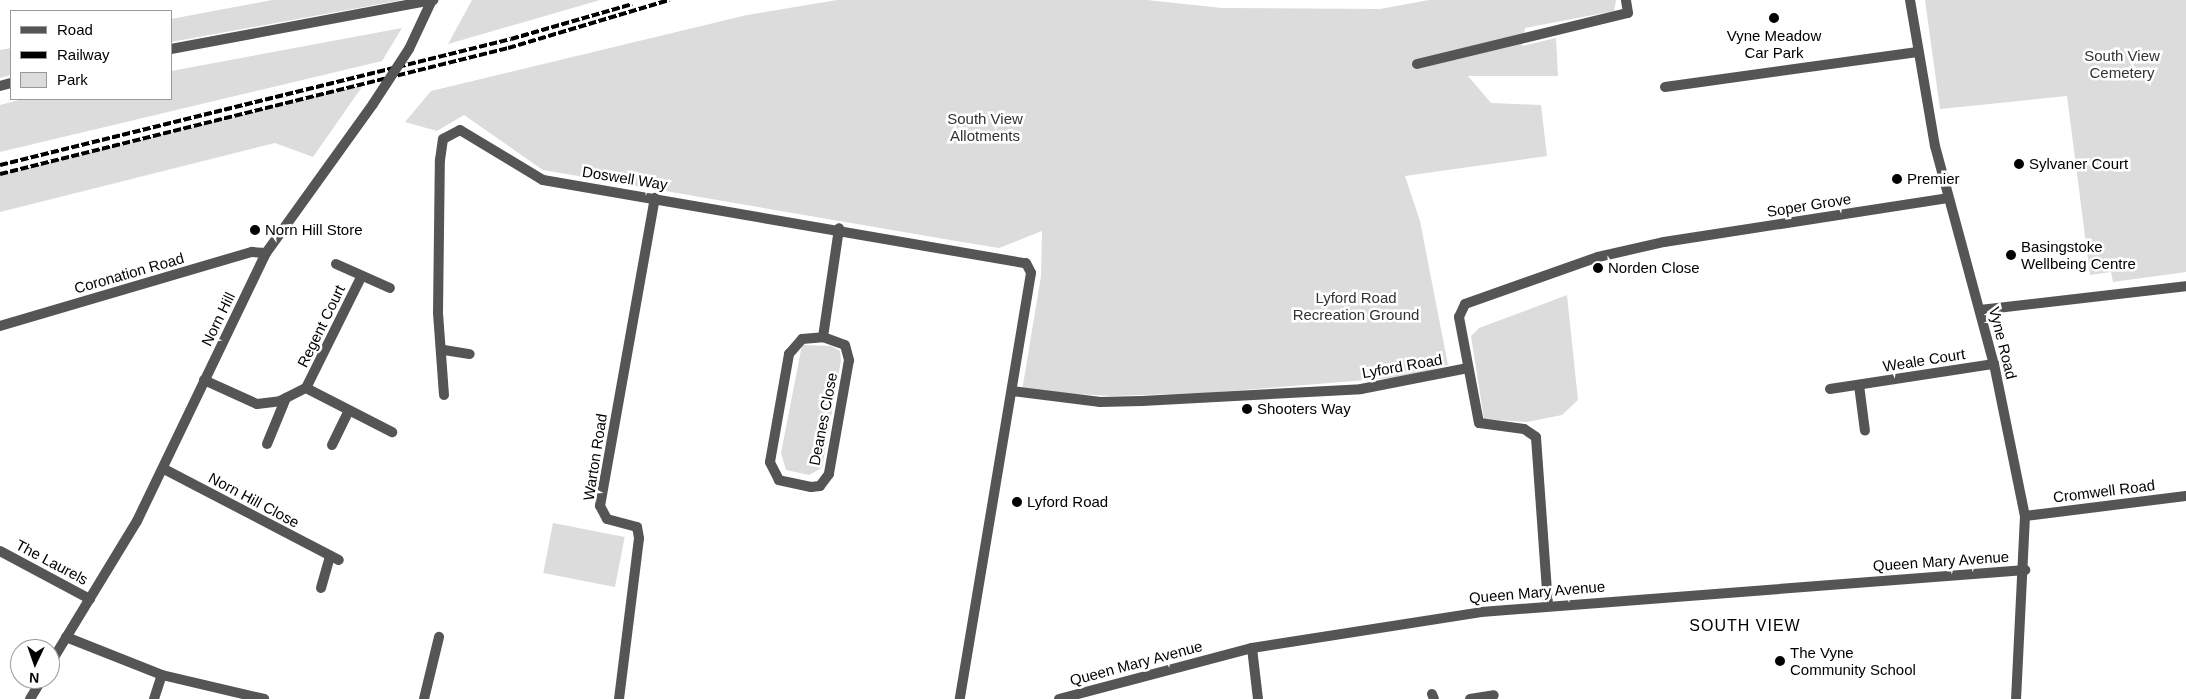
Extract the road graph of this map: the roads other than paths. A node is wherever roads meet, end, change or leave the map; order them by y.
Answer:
1 (432, 0) edge
2 (1626, 0) edge
3 (1910, 0) edge
4 (172, 49) edge
5 (1918, 52) junction
6 (1417, 64) dead end
7 (1665, 86) dead end
8 (655, 198) junction
9 (1948, 198) junction
10 (839, 228) junction
11 (266, 253) junction
12 (336, 264) dead end
13 (361, 278) junction
14 (2186, 286) edge
15 (390, 288) dead end
16 (1980, 310) junction
17 (0, 326) edge
18 (823, 337) junction
19 (444, 350) junction
20 (470, 354) dead end
21 (1994, 364) junction
22 (1468, 368) junction
23 (204, 380) junction
24 (1859, 386) junction
25 (306, 388) junction
26 (1830, 389) dead end
27 (1012, 390) junction
28 (444, 395) dead end
29 (286, 398) junction
30 (348, 412) junction
31 (1865, 431) dead end
32 (392, 432) dead end
33 (267, 444) dead end
34 (332, 445) dead end
35 (164, 469) junction
36 (2186, 496) edge
37 (2025, 516) junction
38 (0, 551) edge
39 (2025, 570) junction
40 (321, 588) dead end
41 (90, 599) junction
42 (1548, 605) junction
43 (439, 637) dead end
44 (66, 638) junction
45 (60, 648) edge
46 (1252, 648) junction
47 (162, 675) junction
48 (1494, 695) dead end
49 (154, 699) edge
50 (264, 699) edge
51 (424, 699) edge
52 (619, 699) edge
53 (960, 699) edge
54 (1059, 699) edge
55 (1258, 699) edge
56 (1470, 699) edge
57 (2016, 699) edge

1 - 4 street
1 - 11 street, Norn Hill, bridge
2 - 6 street
3 - 5 street, Vyne Road
5 - 7 street
5 - 9 street, Vyne Road
8 - 10 street, Doswell Way
8 - 19 street, Doswell Way
8 - 52 street, Warton Road
9 - 16 street, Vyne Road
9 - 22 street, Soper Grove
10 - 18 street
10 - 27 street, Doswell Way
11 - 17 street, Coronation Road
11 - 23 street, Norn Hill
12 - 13 street, Regent Court
13 - 15 street, Regent Court
13 - 25 street, Regent Court
14 - 16 street
16 - 21 street, Vyne Road
18 - 18 street, Deanes Close
19 - 20 street
19 - 28 street, Doswell Way
21 - 24 street, Weale Court
21 - 37 street, Vyne Road
22 - 27 street, Lyford Road
22 - 42 street
23 - 29 street, Regent Court
23 - 35 street, Norn Hill
24 - 26 street, Weale Court
24 - 31 street
25 - 29 street, Regent Court
25 - 30 street, Regent Court
27 - 53 street
29 - 33 street
30 - 32 street, Regent Court
30 - 34 street
35 - 40 street, Norn Hill Close
35 - 41 street, Norn Hill
36 - 37 street, Cromwell Road
37 - 39 street, Vyne Road
38 - 41 street, The Laurels
39 - 42 street, Queen Mary Avenue
39 - 57 street, Vyne Road
41 - 44 street, Norn Hill
42 - 46 street, Queen Mary Avenue
43 - 51 street
44 - 45 street, Norn Hill
44 - 47 street
46 - 54 street, Queen Mary Avenue
46 - 55 street
47 - 49 street
47 - 50 street
48 - 56 street

